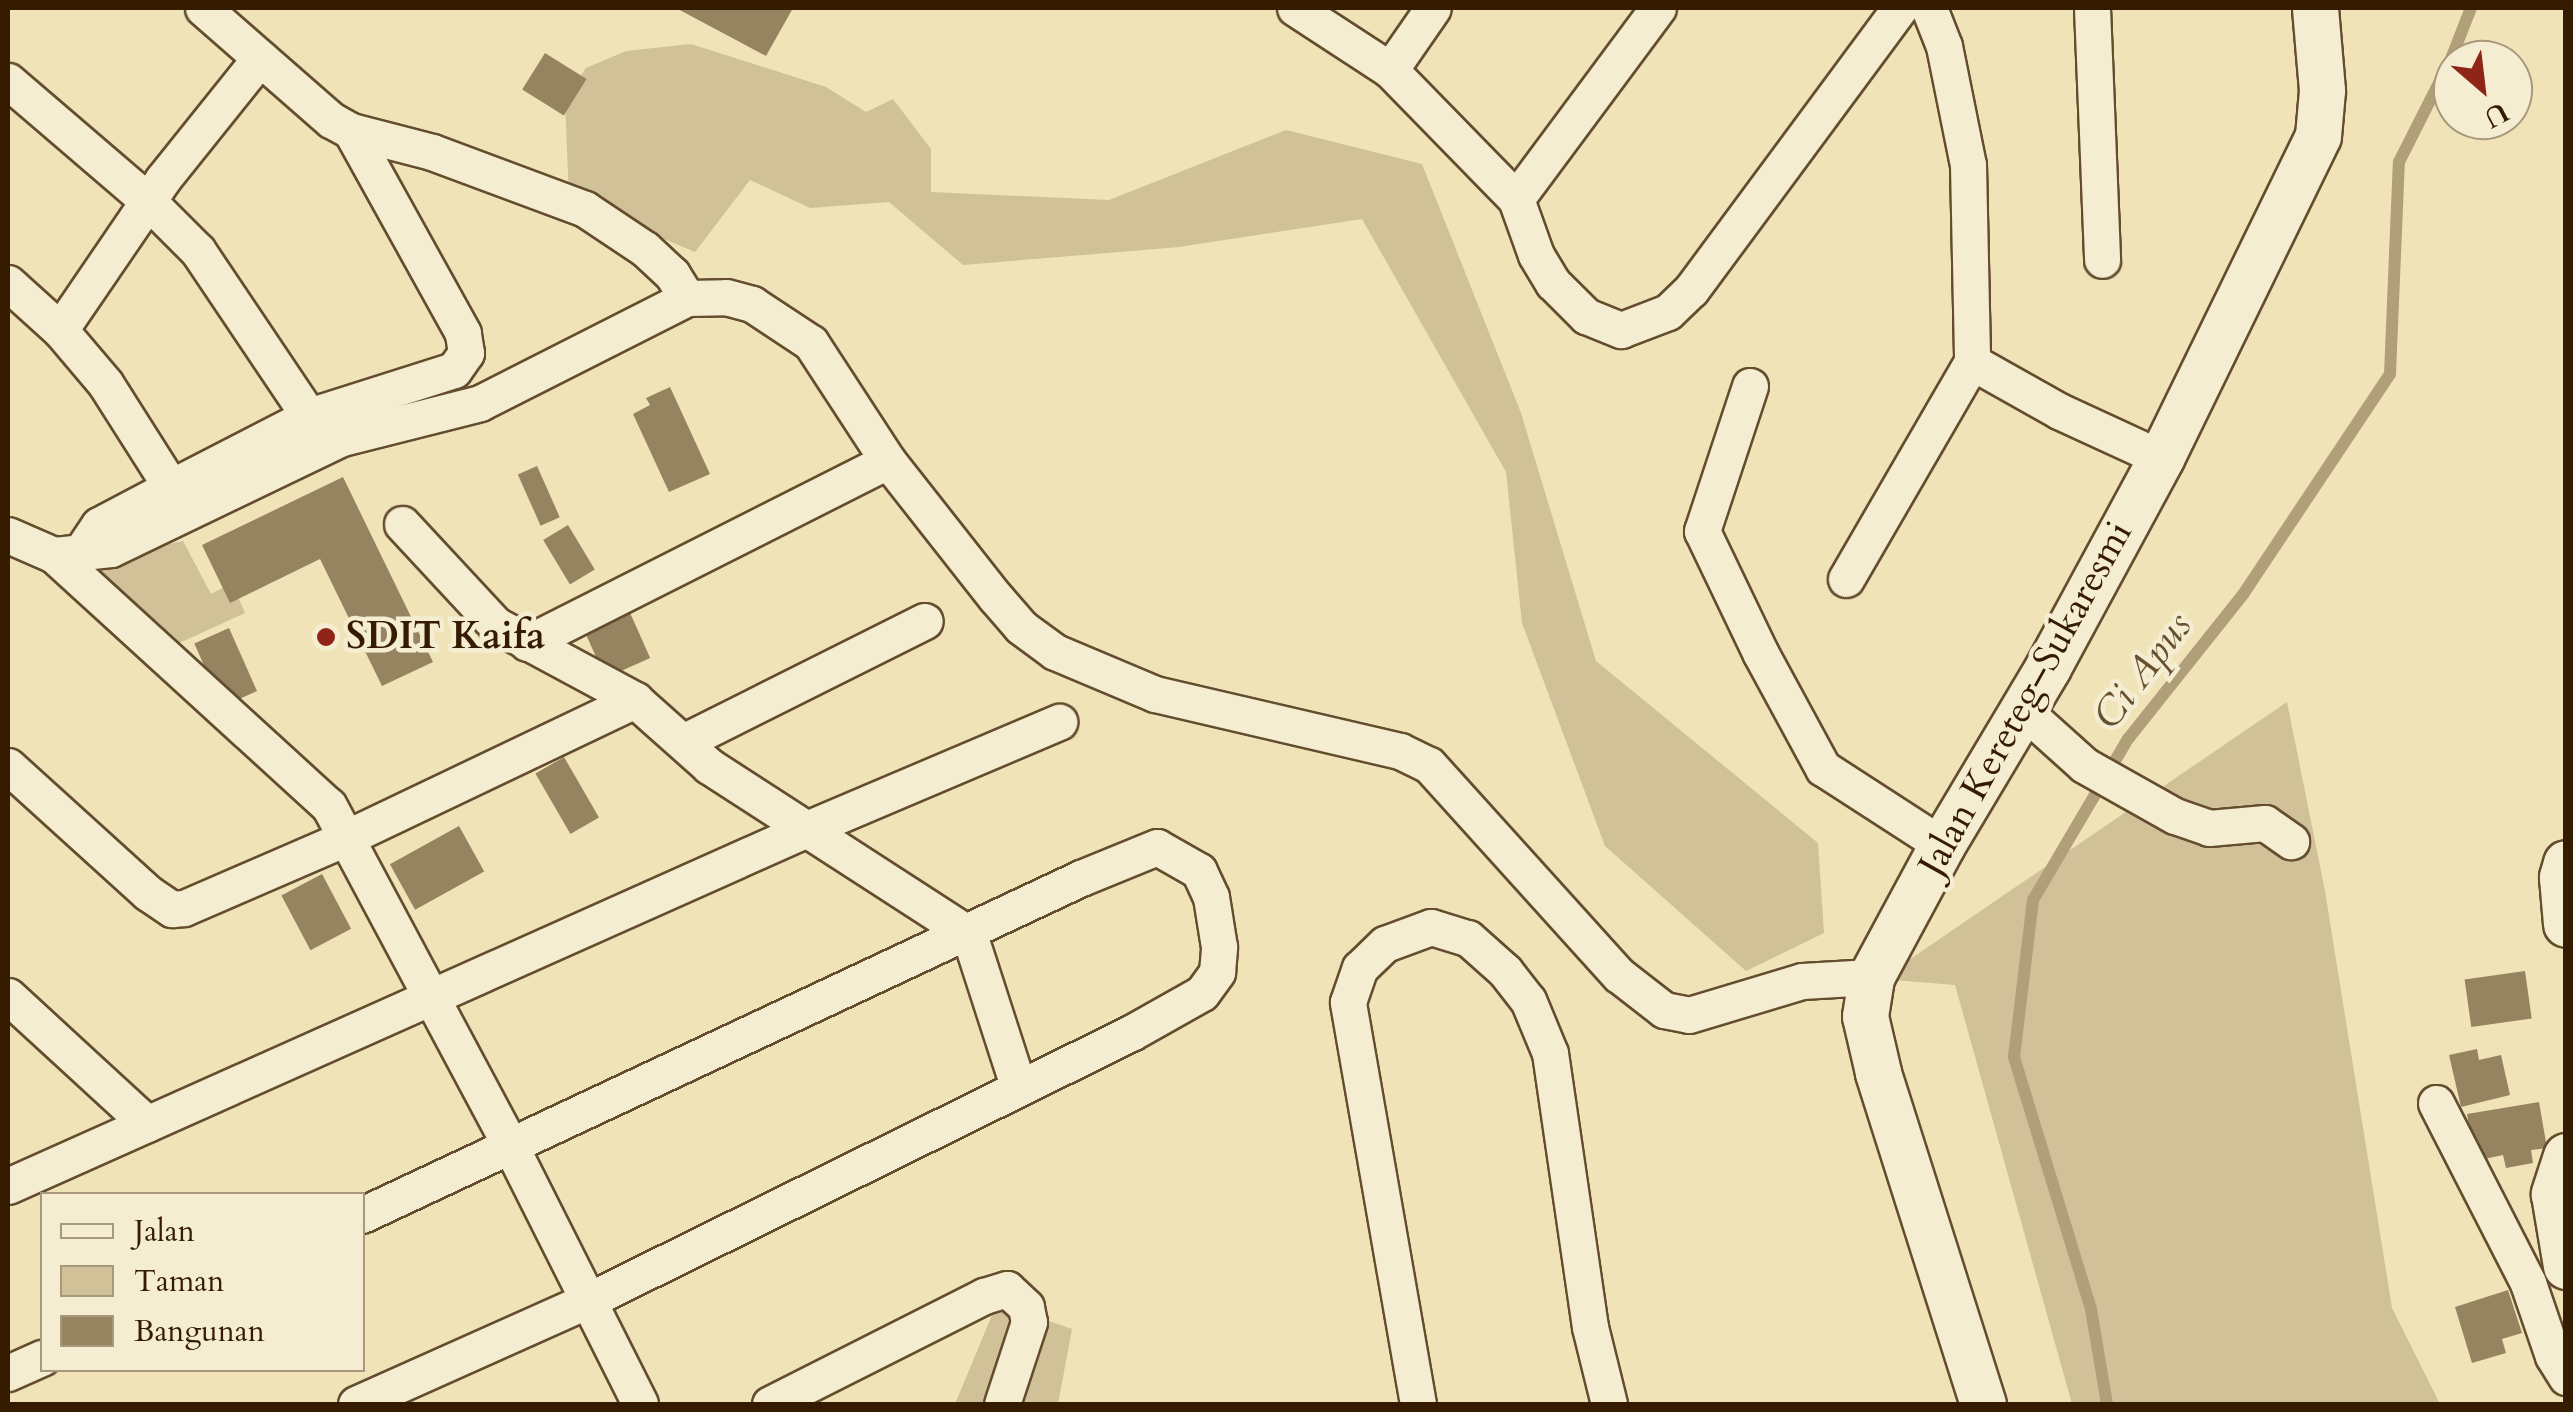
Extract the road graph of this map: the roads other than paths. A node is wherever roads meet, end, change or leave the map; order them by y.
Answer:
1 (203, 8) edge
2 (1295, 8) edge
3 (1433, 8) edge
4 (1658, 8) edge
5 (1900, 8) edge
6 (1929, 8) edge
7 (2092, 8) edge
8 (2315, 8) edge
9 (260, 58) junction
10 (1390, 70) junction
11 (8, 81) edge
12 (351, 131) junction
13 (1516, 200) junction
14 (149, 202) junction
15 (2102, 260) dead end
16 (8, 283) edge
17 (687, 298) junction
18 (60, 330) junction
19 (1972, 362) junction
20 (1750, 386) dead end
21 (309, 416) junction
22 (2160, 458) junction
23 (888, 461) junction
24 (171, 487) junction
25 (402, 524) dead end
26 (8, 536) edge
27 (68, 553) junction
28 (1846, 579) dead end
29 (925, 621) dead end
30 (527, 643) junction
31 (635, 700) junction
32 (2023, 710) junction
33 (1058, 722) dead end
34 (684, 741) junction
35 (8, 766) edge
36 (809, 828) junction
37 (348, 837) junction
38 (2291, 841) dead end
39 (1942, 845) junction
40 (2566, 863) edge
41 (2566, 924) edge
42 (969, 934) junction
43 (1871, 977) junction
44 (8, 996) edge
45 (432, 996) junction
46 (1018, 1086) junction
47 (2436, 1103) dead end
48 (146, 1124) junction
49 (512, 1149) junction
50 (2566, 1156) edge
51 (8, 1186) edge
52 (365, 1215) edge
53 (2566, 1266) edge
54 (589, 1300) junction
55 (40, 1359) edge
56 (8, 1373) edge
57 (2566, 1377) edge
58 (356, 1404) edge
59 (640, 1404) edge
60 (770, 1404) edge
61 (1002, 1404) edge
62 (1418, 1404) edge
63 (1610, 1404) edge
64 (1983, 1404) edge

1 - 9 street
2 - 10 street
3 - 10 street
4 - 13 street
5 - 13 street
6 - 19 street
7 - 15 street
8 - 22 street, Jalan Kereteg–Sukaresmi
9 - 12 street
9 - 14 street
10 - 13 street
11 - 14 street
12 - 17 street
12 - 21 street
14 - 18 street
14 - 21 street
16 - 18 street
17 - 23 street
17 - 27 street
18 - 24 street
19 - 22 street
19 - 28 street
20 - 39 street
21 - 24 street
22 - 32 street, Jalan Kereteg–Sukaresmi
23 - 30 street
23 - 43 street
24 - 27 street
25 - 30 street
26 - 27 street
27 - 37 street
29 - 34 street
30 - 31 street
31 - 34 street
31 - 37 street
32 - 38 street
32 - 39 street, Jalan Kereteg–Sukaresmi
33 - 36 street
34 - 36 street
35 - 37 street
36 - 42 street
36 - 45 street
37 - 45 street
39 - 43 street, Jalan Kereteg–Sukaresmi
40 - 41 street
42 - 46 street
42 - 46 street
42 - 49 street
43 - 64 street, Jalan Kereteg–Sukaresmi
44 - 48 street
45 - 48 street
45 - 49 street
46 - 54 street
47 - 57 street
48 - 51 street
49 - 52 street
49 - 54 street
50 - 53 street
54 - 58 street
54 - 59 street
55 - 56 street
60 - 61 street
62 - 63 street

